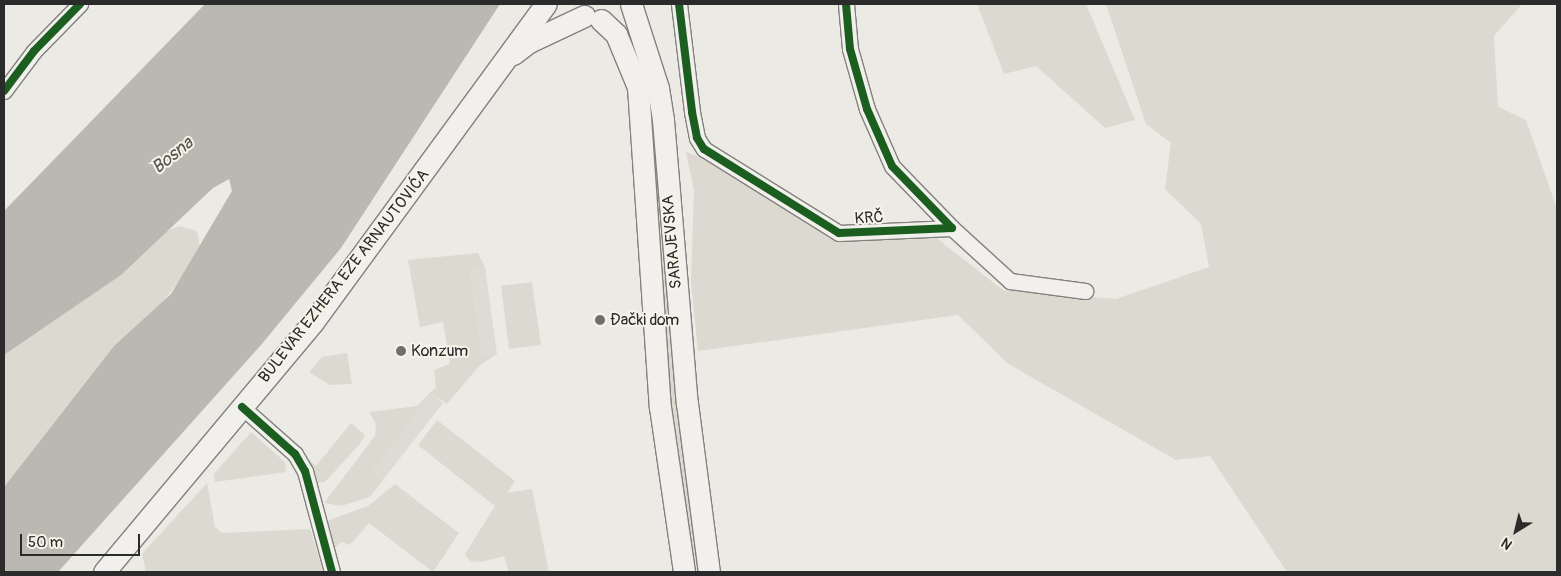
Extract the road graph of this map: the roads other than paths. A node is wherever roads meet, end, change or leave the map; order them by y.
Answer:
1 (80, 4) edge
2 (546, 4) edge
3 (630, 4) edge
4 (678, 4) edge
5 (846, 4) edge
6 (585, 13) edge
7 (499, 66) junction
8 (4, 91) edge
9 (952, 228) junction
10 (1085, 291) dead end
11 (242, 407) junction
12 (104, 572) edge
13 (332, 572) edge
14 (684, 572) edge
15 (709, 572) edge

1 - 8 street
2 - 7 main road, BULEVAR EZHERA EZE ARNAUTOVIĆA
3 - 6 main road, BULEVAR EZHERA EZE ARNAUTOVIĆA
3 - 15 main road, SARAJEVSKA
4 - 9 street, KRČ
5 - 9 street
6 - 7 main road, BULEVAR EZHERA EZE ARNAUTOVIĆA
6 - 14 main road, SARAJEVSKA
7 - 11 main road, BULEVAR EZHERA EZE ARNAUTOVIĆA
9 - 10 street
11 - 12 main road, BULEVAR EZHERA EZE ARNAUTOVIĆA
11 - 13 street

